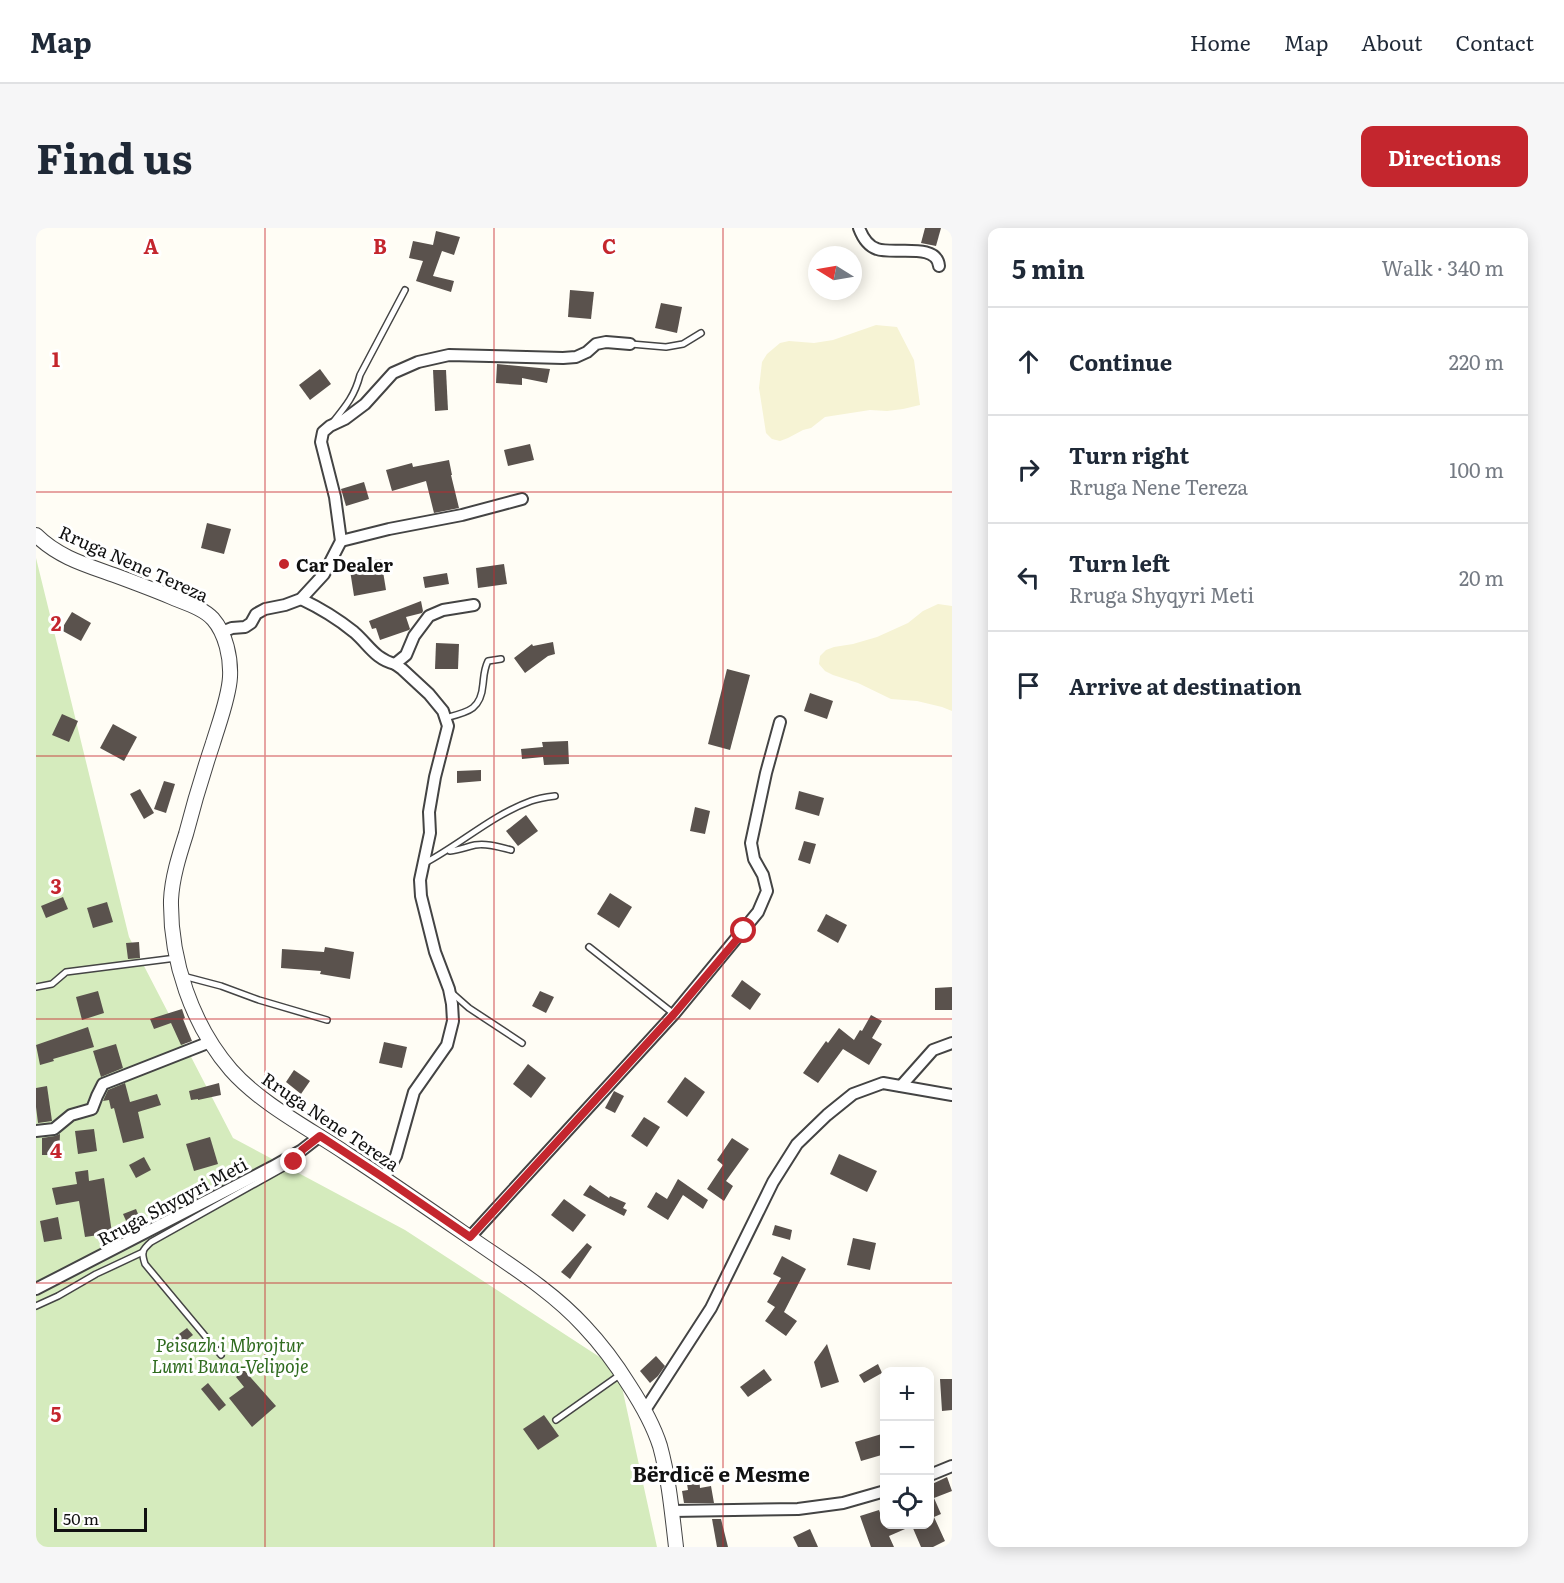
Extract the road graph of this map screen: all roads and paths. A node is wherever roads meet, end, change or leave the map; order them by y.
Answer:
1 (859, 228) edge
2 (939, 266) dead end
3 (405, 290) dead end
4 (700, 333) dead end
5 (630, 344) joint
6 (330, 426) junction
7 (522, 499) dead end
8 (36, 536) edge
9 (341, 541) junction
10 (301, 599) junction
11 (474, 605) dead end
12 (222, 632) junction
13 (501, 658) dead end
14 (395, 664) junction
15 (445, 718) junction
16 (780, 722) dead end
17 (555, 796) dead end
18 (511, 850) dead end
19 (448, 851) junction
20 (424, 864) junction
21 (588, 947) dead end
22 (178, 958) junction
23 (181, 976) junction
24 (36, 987) edge
25 (449, 989) junction
26 (674, 1014) junction
27 (327, 1020) dead end
28 (210, 1042) junction
29 (522, 1043) dead end
30 (952, 1043) edge
31 (901, 1086) junction
32 (952, 1095) edge
33 (36, 1131) edge
34 (320, 1136) junction
35 (302, 1150) junction
36 (384, 1178) junction
37 (470, 1237) junction
38 (143, 1252) junction
39 (36, 1289) edge
40 (36, 1306) edge
41 (221, 1355) dead end
42 (622, 1374) junction
43 (645, 1410) junction
44 (556, 1420) dead end
45 (952, 1466) edge
46 (934, 1473) edge
47 (880, 1492) edge
48 (672, 1511) junction
49 (676, 1547) edge

1 - 2 street
3 - 6 lane
4 - 5 lane
5 - 6 street
6 - 9 street
7 - 9 street
8 - 12 street, Rruga Nene Tereza
9 - 10 street
10 - 12 street
10 - 14 street
11 - 14 street
12 - 22 street, Rruga Nene Tereza
13 - 15 lane
14 - 15 street
15 - 20 street
16 - 26 street
17 - 19 lane
18 - 19 lane
19 - 20 lane
20 - 25 street
21 - 26 lane
22 - 23 street, Rruga Nene Tereza
22 - 24 lane
23 - 27 lane
23 - 28 street, Rruga Nene Tereza
25 - 29 lane
25 - 36 street
26 - 37 street
28 - 33 street
28 - 34 street, Rruga Nene Tereza
30 - 31 street
31 - 32 street
31 - 43 street
34 - 35 street, Rruga Shyqyri Meti
34 - 36 street, Rruga Nene Tereza
35 - 38 lane
35 - 39 street, Rruga Shyqyri Meti
36 - 37 street, Rruga Nene Tereza
37 - 42 street, Rruga Nene Tereza
38 - 40 lane
38 - 41 lane
42 - 43 street, Rruga Nene Tereza
42 - 44 lane
43 - 48 street, Rruga Nene Tereza
45 - 46 street
47 - 48 street
48 - 49 street, Rruga Nene Tereza

